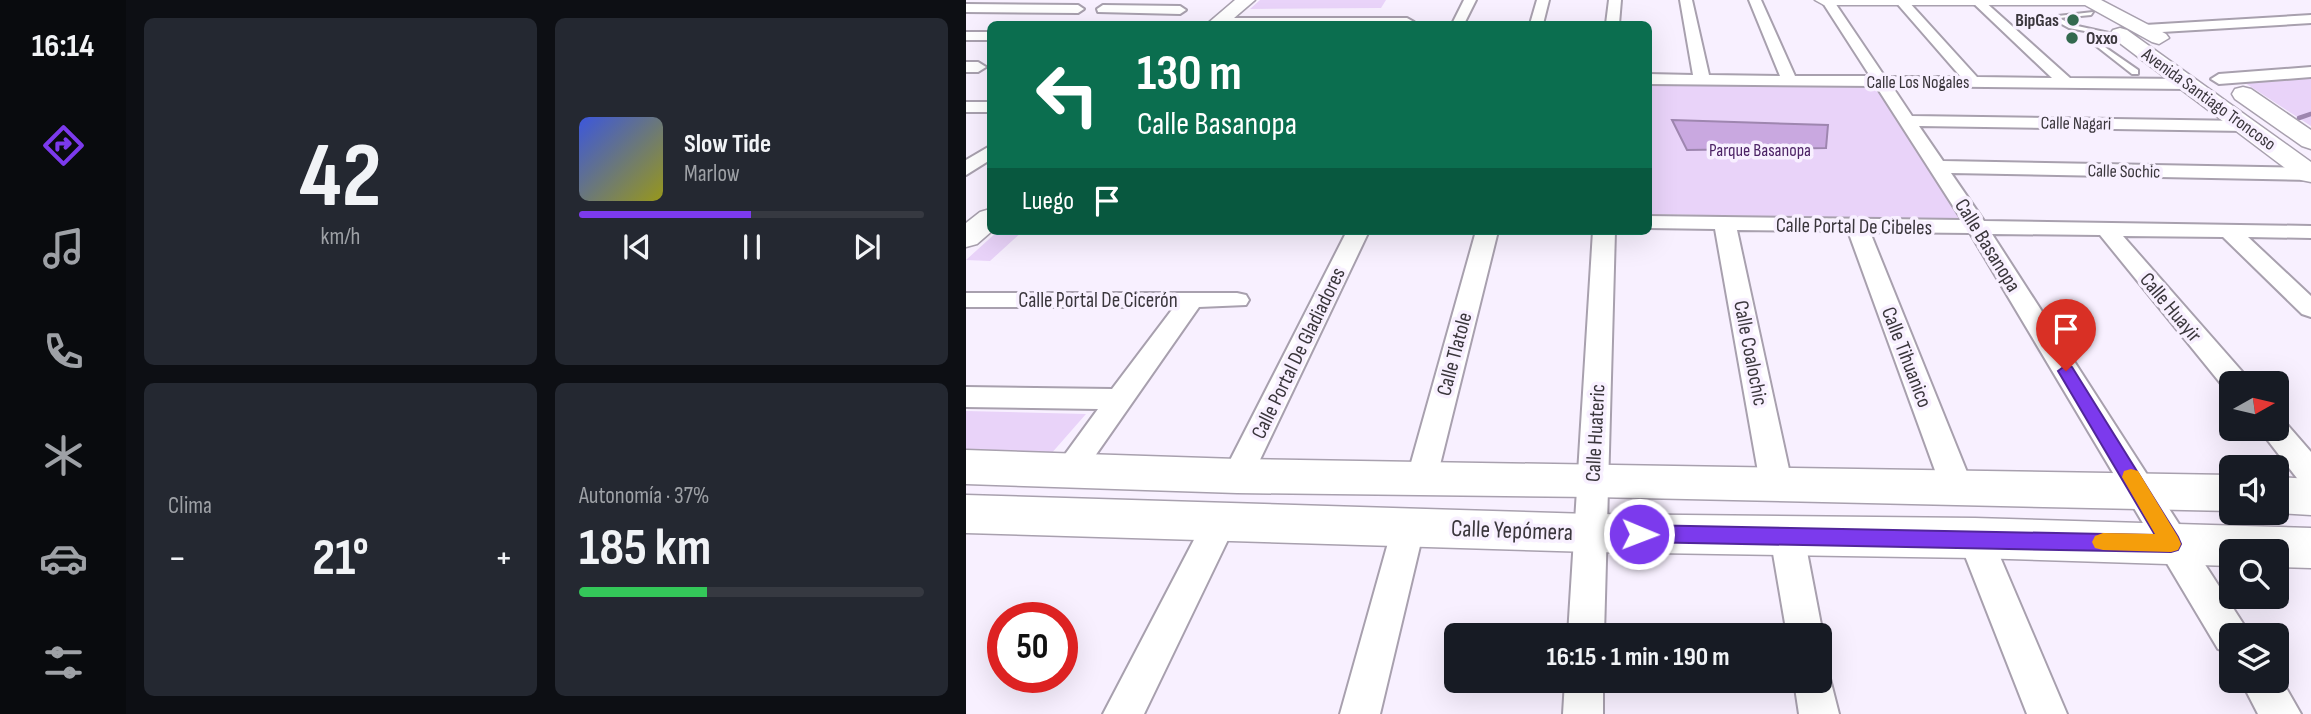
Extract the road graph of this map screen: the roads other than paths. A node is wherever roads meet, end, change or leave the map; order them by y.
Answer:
1 (1246, 0) edge
2 (1470, 0) edge
3 (1543, 0) edge
4 (1615, 0) edge
5 (1686, 0) edge
6 (1755, 0) edge
7 (1825, 0) edge
8 (1900, 0) edge
9 (1977, 1) edge
10 (2073, 1) edge
11 (2096, 7) edge
12 (966, 8) edge
13 (1055, 9) junction
14 (1078, 9) dead end
15 (1103, 9) dead end
16 (1130, 10) junction
17 (2311, 19) edge
18 (1033, 21) edge
19 (1111, 21) edge
20 (1164, 21) edge
21 (1220, 21) edge
22 (1266, 21) edge
23 (1404, 21) edge
24 (1460, 21) edge
25 (1538, 21) edge
26 (1613, 21) edge
27 (2152, 33) junction
28 (966, 36) edge
29 (987, 36) edge
30 (2097, 44) dead end
31 (2126, 48) junction
32 (2179, 51) dead end
33 (2116, 58) junction
34 (2135, 72) dead end
35 (2311, 72) edge
36 (2193, 74) junction
37 (1652, 79) edge
38 (2219, 79) junction
39 (1702, 80) junction
40 (1790, 81) junction
41 (1881, 82) junction
42 (1973, 83) junction
43 (2067, 83) junction
44 (987, 98) edge
45 (969, 107) edge
46 (987, 107) edge
47 (1907, 121) junction
48 (2245, 126) junction
49 (2311, 141) edge
50 (966, 153) edge
51 (987, 153) edge
52 (987, 154) edge
53 (1938, 167) junction
54 (966, 169) edge
55 (2311, 174) edge
56 (987, 220) edge
57 (1652, 222) edge
58 (1726, 224) junction
59 (1857, 226) junction
60 (1978, 228) junction
61 (2107, 230) junction
62 (2231, 232) junction
63 (2311, 232) edge
64 (1356, 235) edge
65 (1486, 235) edge
66 (1604, 235) edge
67 (966, 238) edge
68 (966, 300) edge
69 (1192, 300) junction
70 (1237, 300) dead end
71 (2311, 309) edge
72 (2226, 371) edge
73 (966, 397) edge
74 (1119, 399) junction
75 (2284, 441) edge
76 (966, 467) edge
77 (1070, 468) junction
78 (2311, 473) edge
79 (1237, 476) junction
80 (1422, 477) junction
81 (1594, 480) junction
82 (1776, 483) junction
83 (1957, 487) junction
84 (2139, 490) junction
85 (2219, 493) edge
86 (2289, 496) edge
87 (2311, 497) edge
88 (966, 514) edge
89 (1221, 521) junction
90 (1409, 525) junction
91 (1590, 533) junction
92 (1787, 536) junction
93 (1975, 538) junction
94 (2171, 544) junction
95 (2311, 548) edge
96 (1586, 623) edge
97 (1803, 623) edge
98 (2222, 623) edge
99 (1584, 693) edge
100 (1815, 693) edge
101 (2268, 693) edge
102 (1123, 714) edge
103 (1360, 714) edge
104 (1583, 714) edge
105 (1819, 714) edge
106 (2047, 714) edge
107 (2281, 714) edge

1 - 21 main road
2 - 24 street
3 - 25 street
4 - 26 street
5 - 39 street
6 - 40 street
7 - 8 main road
7 - 41 street, Calle Basanopa
8 - 9 main road
8 - 42 street
9 - 10 main road
9 - 43 street
10 - 11 main road, Avenida Santiago Troncoso
10 - 27 main road
11 - 27 main road, Avenida Santiago Troncoso
11 - 31 main road, Avenida Santiago Troncoso
11 - 31 lane
12 - 13 street
13 - 14 street
13 - 18 street
15 - 16 street
16 - 19 street
16 - 20 street
17 - 27 street
22 - 23 street
27 - 32 main road, Avenida Santiago Troncoso
28 - 29 street
30 - 33 lane
31 - 33 lane
31 - 36 main road, Avenida Santiago Troncoso
33 - 34 lane
35 - 38 street
36 - 38 main road, Avenida Santiago Troncoso
36 - 43 street, Calle Los Nogales
36 - 48 main road, Avenida Santiago Troncoso
37 - 39 street, Calle Los Nogales
38 - 49 main road, Avenida Santiago Troncoso
39 - 40 street, Calle Los Nogales
40 - 41 street, Calle Los Nogales
41 - 42 street, Calle Los Nogales
41 - 47 street, Calle Basanopa
42 - 43 street, Calle Los Nogales
44 - 45 street
45 - 46 street
47 - 48 street, Calle Nagari
47 - 53 street, Calle Basanopa
48 - 55 main road, Avenida Santiago Troncoso
50 - 51 street
52 - 54 street
53 - 55 street, Calle Sochic
53 - 60 street, Calle Basanopa
56 - 67 main road
57 - 58 street, Calle Portal De Cibeles
58 - 59 street, Calle Portal De Cibeles
58 - 82 street, Calle Coalochic
59 - 60 street, Calle Portal De Cibeles
59 - 83 street, Calle Tihuanico
60 - 61 street, Calle Portal De Cibeles
60 - 84 street, Calle Basanopa
61 - 62 street, Calle Portal De Cibeles
61 - 72 street, Calle Huayir
62 - 63 street, Calle Portal De Cibeles
62 - 71 street
64 - 79 street, Calle Portal De Gladiadores
65 - 80 street, Calle Tlatole
66 - 81 street, Calle Huateric
68 - 69 street, Calle Portal De Cicerón
69 - 70 street
69 - 74 street, Calle Portal De Cicerón
73 - 74 street
74 - 77 street, Calle Portal De Cicerón
75 - 78 street
76 - 77 main road
77 - 79 main road
79 - 80 main road
80 - 81 main road
81 - 82 main road
81 - 91 street, Calle Huateric
82 - 83 main road
83 - 84 main road
84 - 85 main road
84 - 94 street, Calle Basanopa
86 - 87 main road
88 - 89 main road, Calle Yepómera
89 - 90 main road, Calle Yepómera
89 - 102 street
90 - 91 main road, Calle Yepómera
90 - 103 street
91 - 92 main road, Calle Yepómera
91 - 96 street, Calle Huateric
92 - 93 main road, Calle Yepómera
92 - 97 street
93 - 94 main road, Calle Yepómera
93 - 106 street
94 - 95 main road, Calle Yepómera
94 - 98 street, Calle Basanopa
99 - 104 street
100 - 105 street
101 - 107 street

